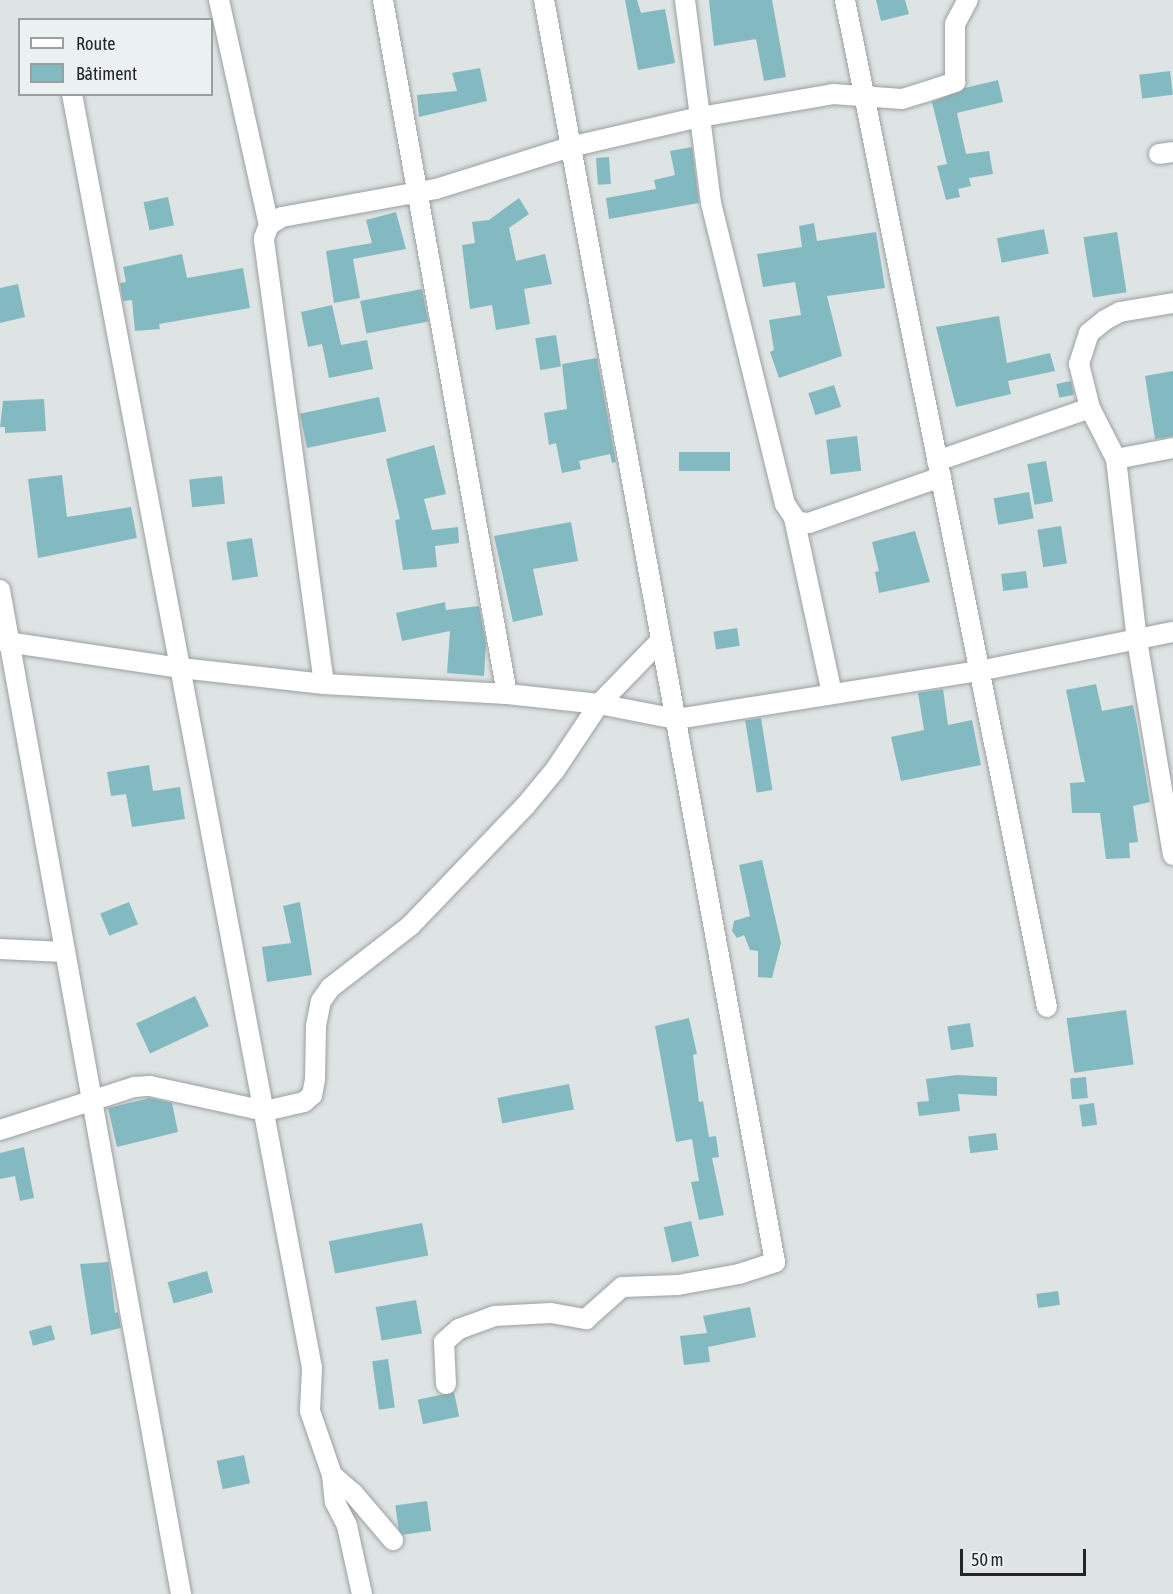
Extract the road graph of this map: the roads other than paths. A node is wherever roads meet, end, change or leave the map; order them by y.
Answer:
1 (219, 0) edge
2 (382, 0) edge
3 (544, 0) edge
4 (685, 0) edge
5 (845, 0) edge
6 (968, 0) edge
7 (72, 96) edge
8 (865, 99) junction
9 (700, 117) junction
10 (570, 147) junction
11 (418, 193) junction
12 (269, 225) junction
13 (1173, 303) edge
14 (1090, 408) junction
15 (1173, 448) edge
16 (1116, 459) junction
17 (939, 469) junction
18 (794, 518) junction
19 (0, 590) edge
20 (1173, 632) edge
21 (1137, 639) junction
22 (661, 640) junction
23 (4, 642) edge
24 (181, 668) junction
25 (979, 671) junction
26 (324, 684) junction
27 (507, 694) junction
28 (831, 694) junction
29 (599, 704) junction
30 (676, 719) junction
31 (1168, 790) edge
32 (1173, 855) edge
33 (0, 949) edge
34 (64, 952) junction
35 (1047, 1008) dead end
36 (91, 1099) junction
37 (266, 1111) junction
38 (0, 1130) edge
39 (446, 1384) dead end
40 (332, 1475) junction
41 (393, 1540) dead end
42 (181, 1594) edge
43 (362, 1594) edge

1 - 12 street
2 - 11 street
3 - 10 street
4 - 9 street
5 - 8 street
6 - 8 street
7 - 24 street
8 - 9 street
8 - 17 street
9 - 10 street
9 - 18 street
10 - 11 street
10 - 22 street
11 - 12 street
11 - 27 street
12 - 26 street
13 - 14 street
14 - 16 street
14 - 17 street
15 - 16 street
16 - 21 street
17 - 18 street
17 - 25 street
18 - 28 street
19 - 23 street
20 - 21 street
21 - 25 street
21 - 31 street
22 - 29 street
22 - 30 street
23 - 24 street
23 - 34 street
24 - 26 street
24 - 37 street
25 - 28 street
25 - 35 street
26 - 27 street
27 - 29 street
28 - 30 street
29 - 30 street
29 - 37 street
30 - 39 street
31 - 32 street
33 - 34 street
34 - 36 street
36 - 37 street
36 - 38 street
36 - 42 street
37 - 40 street
40 - 41 street
40 - 43 street

